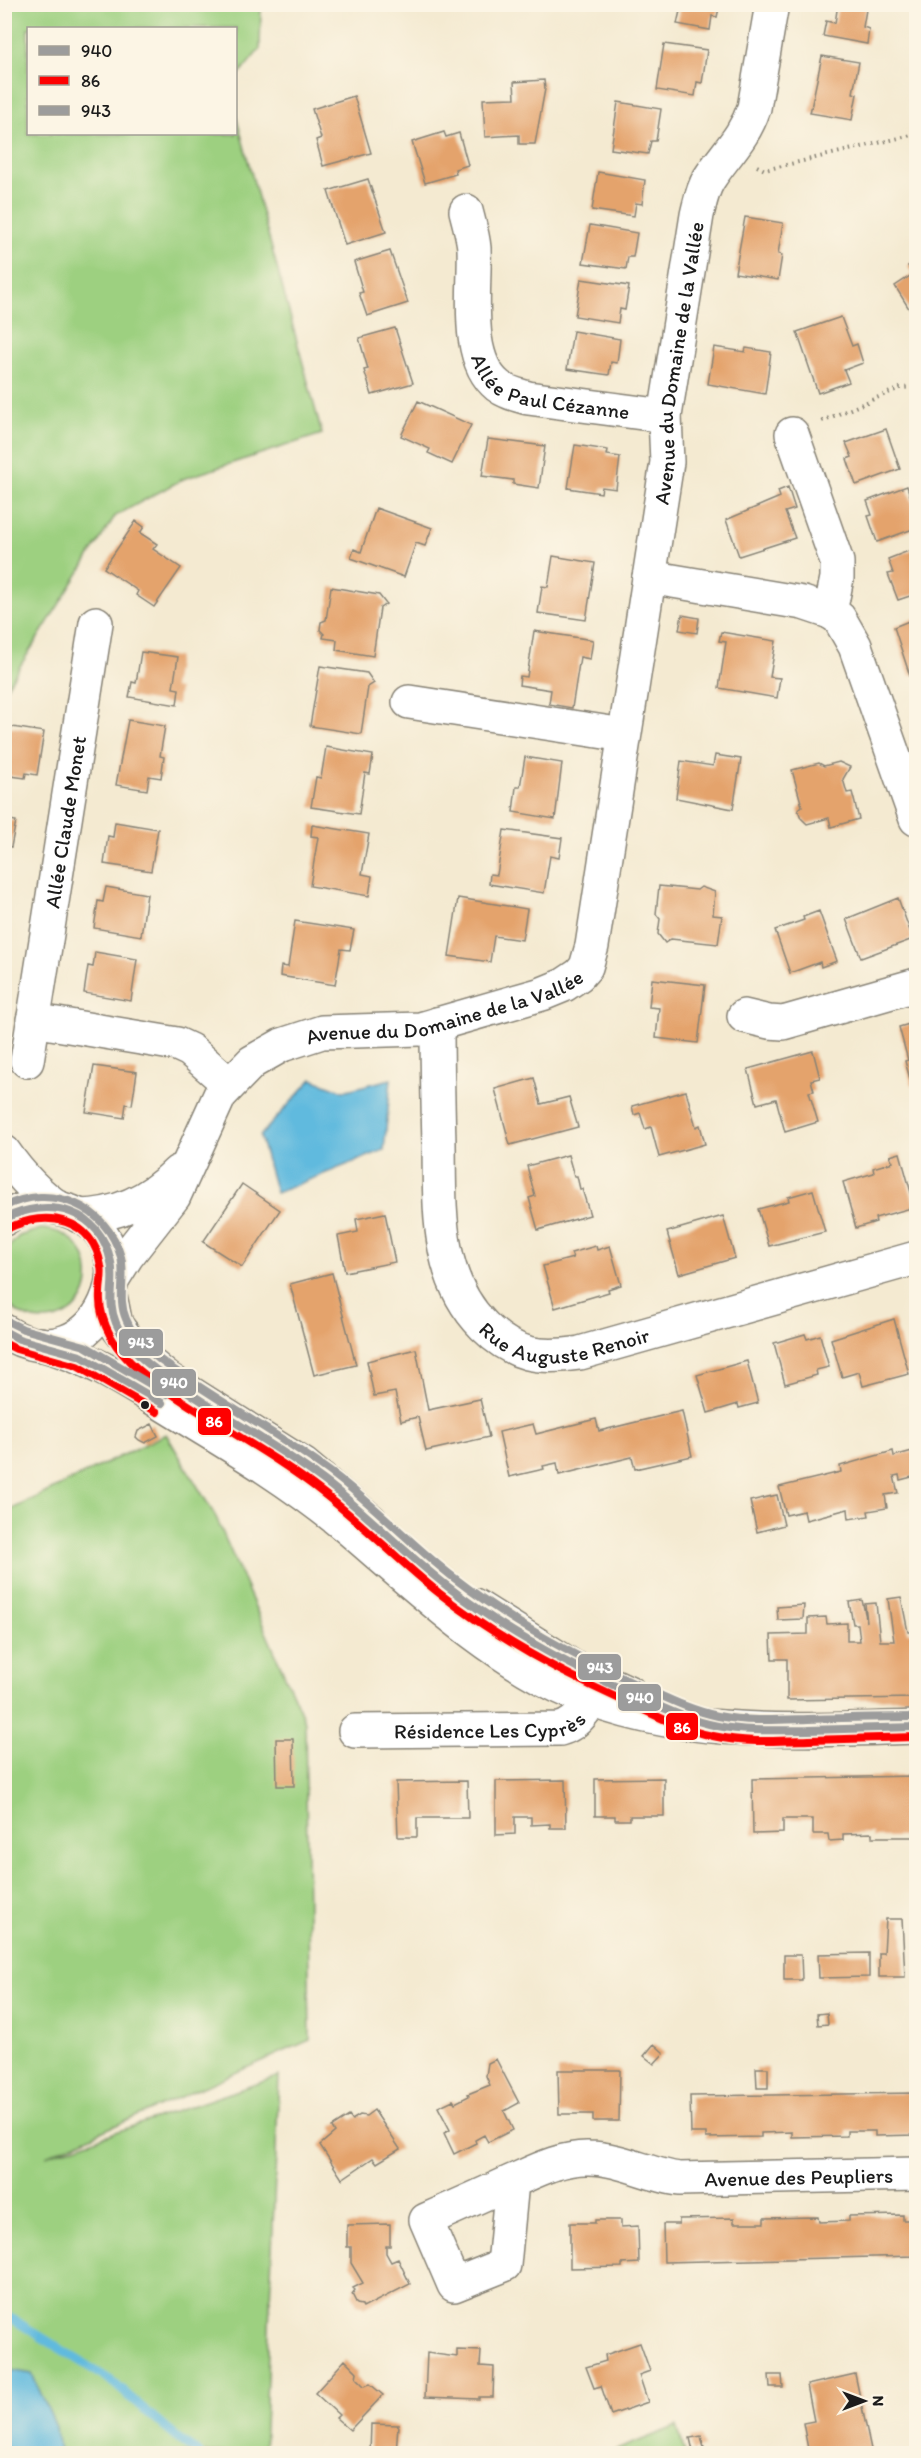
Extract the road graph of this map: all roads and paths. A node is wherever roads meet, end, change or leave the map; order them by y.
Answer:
1 (772, 4) edge
2 (916, 134) edge
3 (730, 152) junction
4 (466, 212) dead end
5 (916, 387) edge
6 (665, 416) junction
7 (792, 434) joint
8 (649, 577) junction
9 (830, 612) junction
10 (96, 623) dead end
11 (409, 702) dead end
12 (624, 735) junction
13 (916, 819) edge
14 (916, 985) edge
15 (744, 1016) dead end
16 (33, 1020) junction
17 (437, 1024) junction
18 (27, 1061) dead end
19 (229, 1084) junction
20 (4, 1152) edge
21 (192, 1154) junction
22 (69, 1212) junction
23 (4, 1219) edge
24 (916, 1258) edge
25 (111, 1288) junction
26 (4, 1331) edge
27 (40, 1344) junction
28 (596, 1689) junction
29 (916, 1727) edge
30 (355, 1731) dead end
31 (916, 2174) edge
32 (512, 2182) dead end

1 - 3 street, Avenue du Domaine de la Vallée
2 - 3 path
3 - 6 street, Avenue du Domaine de la Vallée
4 - 6 street, Allée Paul Cézanne
5 - 7 path
6 - 8 street, Avenue du Domaine de la Vallée
7 - 9 street
8 - 9 street
8 - 12 street, Avenue du Domaine de la Vallée
9 - 13 street
10 - 16 street, Allée Claude Monet
11 - 12 street
12 - 17 street, Avenue du Domaine de la Vallée
14 - 15 street
16 - 18 street, Allée Claude Monet
16 - 19 street
17 - 19 street, Avenue du Domaine de la Vallée
17 - 24 street, Rue Auguste Renoir
19 - 21 street, Avenue du Domaine de la Vallée
20 - 22 street
21 - 22 street, Avenue du Domaine de la Vallée
21 - 25 street, Avenue du Domaine de la Vallée
22 - 23 street, Avenue du Domaine de la Vallée
22 - 25 street
25 - 27 street, Avenue du Domaine de la Vallée
25 - 28 street
26 - 27 street
27 - 28 street
28 - 29 street
28 - 30 street, Résidence Les Cyprès
31 - 32 street, Avenue des Peupliers

